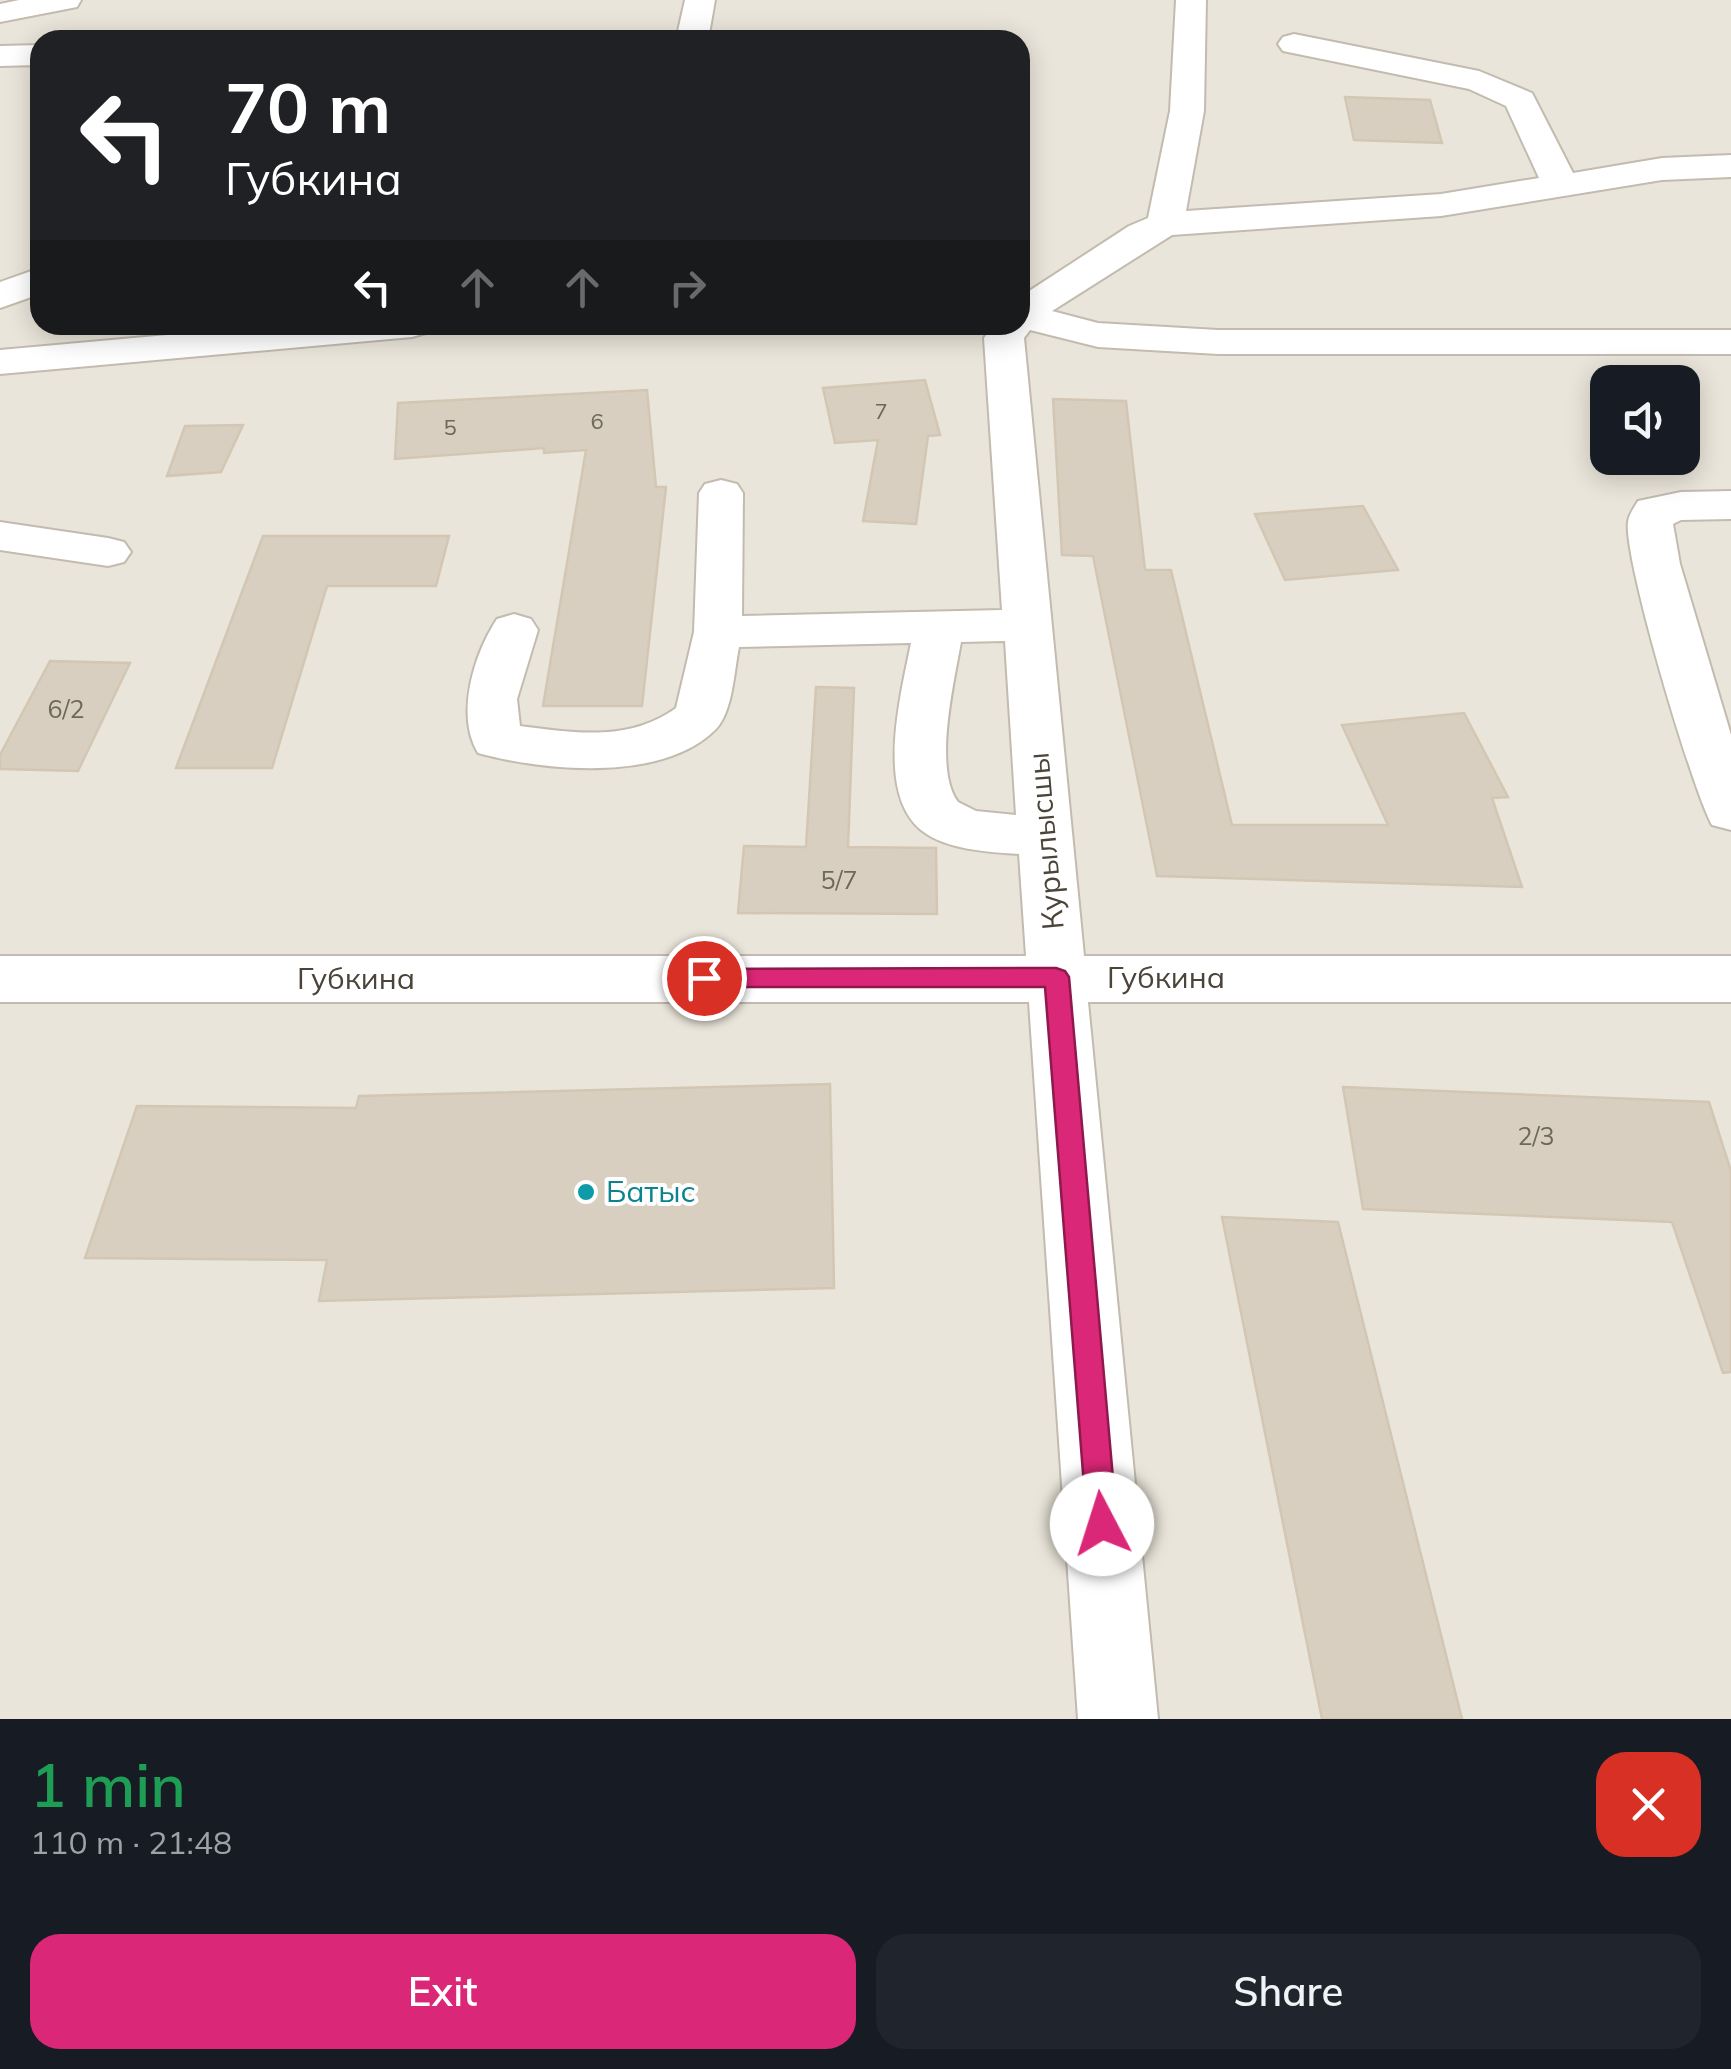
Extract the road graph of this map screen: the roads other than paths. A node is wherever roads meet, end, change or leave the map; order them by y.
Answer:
1 (66, 0) edge
2 (700, 0) edge
3 (1191, 0) edge
4 (0, 14) edge
5 (694, 30) edge
6 (1294, 44) dead end
7 (30, 55) edge
8 (0, 56) edge
9 (1731, 166) edge
10 (1561, 186) junction
11 (1165, 224) junction
12 (30, 284) edge
13 (0, 296) edge
14 (1030, 308) edge
15 (1030, 318) edge
16 (1006, 335) edge
17 (170, 336) edge
18 (1731, 342) edge
19 (3, 371) edge
20 (722, 493) dead end
21 (1731, 504) edge
22 (0, 536) edge
23 (108, 552) dead end
24 (1028, 626) junction
25 (939, 627) junction
26 (514, 630) dead end
27 (718, 632) junction
28 (1731, 811) edge
29 (1046, 836) junction
30 (1056, 977) junction
31 (0, 979) edge
32 (1731, 980) edge
33 (1118, 1719) edge

1 - 4 street
2 - 5 street
3 - 11 street
6 - 10 street
7 - 8 street
9 - 10 street
10 - 11 street
11 - 14 street
12 - 13 street
15 - 18 street
16 - 24 street, Курылысшы
17 - 19 street
20 - 27 street
21 - 28 street
22 - 23 street
24 - 25 street
24 - 29 street, Курылысшы
25 - 27 street
25 - 29 street
26 - 27 street
29 - 30 street, Курылысшы
30 - 31 street, Губкина
30 - 32 street, Губкина
30 - 33 street, Курылысшы

